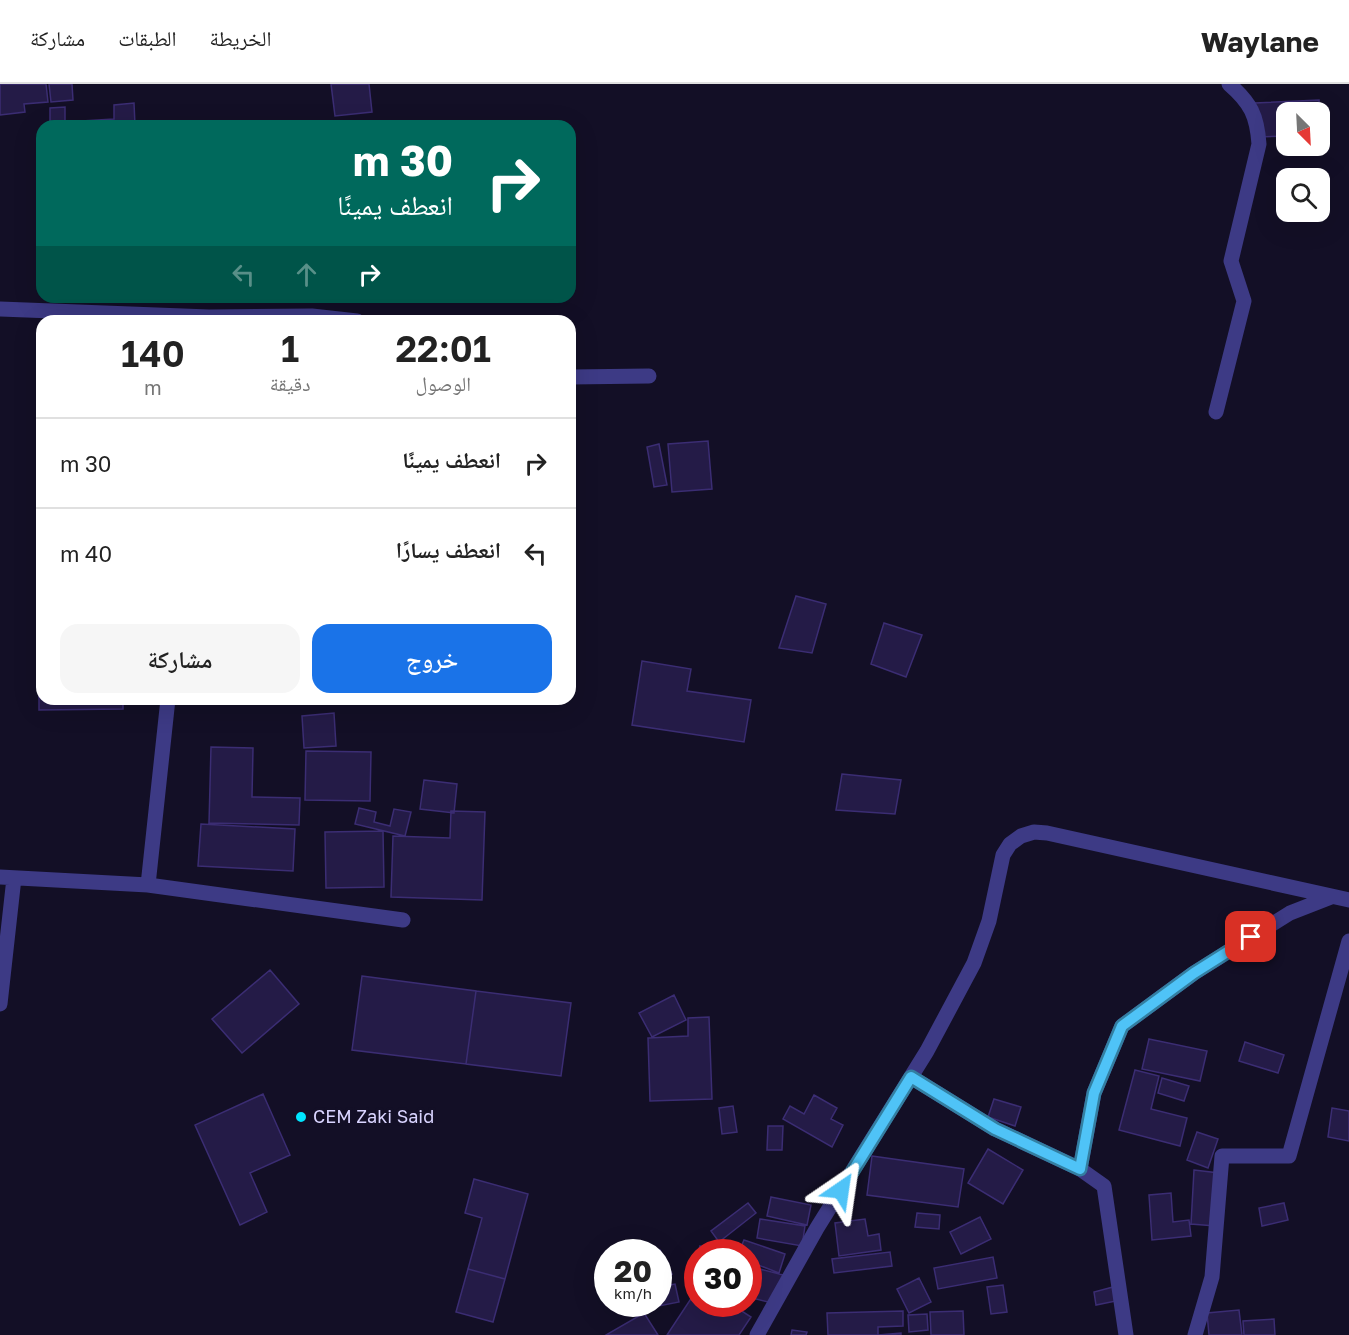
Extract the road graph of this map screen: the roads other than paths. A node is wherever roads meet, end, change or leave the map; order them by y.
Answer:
1 (1229, 84) edge
2 (0, 309) edge
3 (125, 315) edge
4 (649, 376) dead end
5 (576, 377) edge
6 (1216, 412) dead end
7 (167, 705) edge
8 (7, 878) edge
9 (148, 885) junction
10 (1331, 897) junction
11 (1349, 900) edge
12 (403, 920) dead end
13 (1349, 941) edge
14 (0, 1004) edge
15 (911, 1077) junction
16 (1080, 1169) junction
17 (757, 1335) edge
18 (1126, 1335) edge
19 (1195, 1335) edge

1 - 6 street
2 - 3 street
4 - 5 street
7 - 9 street
8 - 9 street
8 - 14 street
9 - 12 street
10 - 11 street
10 - 15 street
10 - 16 street
13 - 19 street
15 - 16 street
15 - 17 street
16 - 18 street

